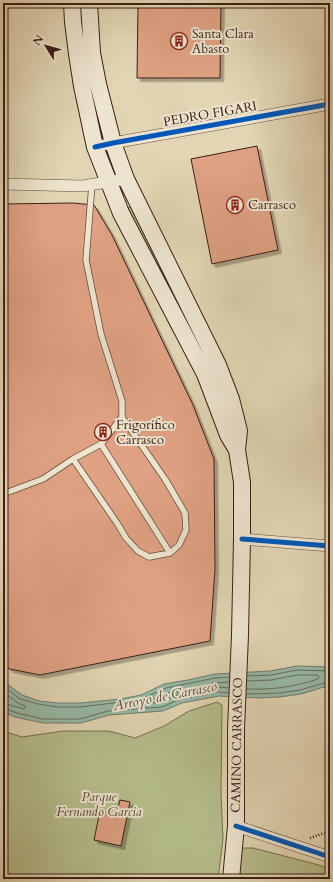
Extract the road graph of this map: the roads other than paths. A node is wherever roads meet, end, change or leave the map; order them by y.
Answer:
1 (72, 3) edge
2 (88, 3) edge
3 (330, 104) edge
4 (113, 143) junction
5 (95, 147) junction
6 (126, 179) junction
7 (108, 182) junction
8 (3, 184) edge
9 (92, 184) junction
10 (122, 417) junction
11 (101, 444) junction
12 (237, 450) junction
13 (73, 459) junction
14 (3, 494) edge
15 (242, 539) junction
16 (330, 546) edge
17 (170, 553) junction
18 (236, 826) junction
19 (330, 858) edge
20 (231, 879) edge

1 - 5 main road
2 - 4 main road
3 - 4 street, PEDRO FIGARI
4 - 5 street, PEDRO FIGARI
4 - 6 main road
5 - 7 main road
6 - 7 street
6 - 12 main road
7 - 9 street
7 - 12 main road
8 - 9 street
9 - 10 lane
10 - 11 lane
10 - 17 lane
11 - 13 lane
11 - 17 lane
12 - 15 main road, CAMINO CARRASCO
13 - 14 lane
13 - 17 lane
15 - 16 street
15 - 18 main road, CAMINO CARRASCO
18 - 19 street
18 - 20 main road, CAMINO CARRASCO

